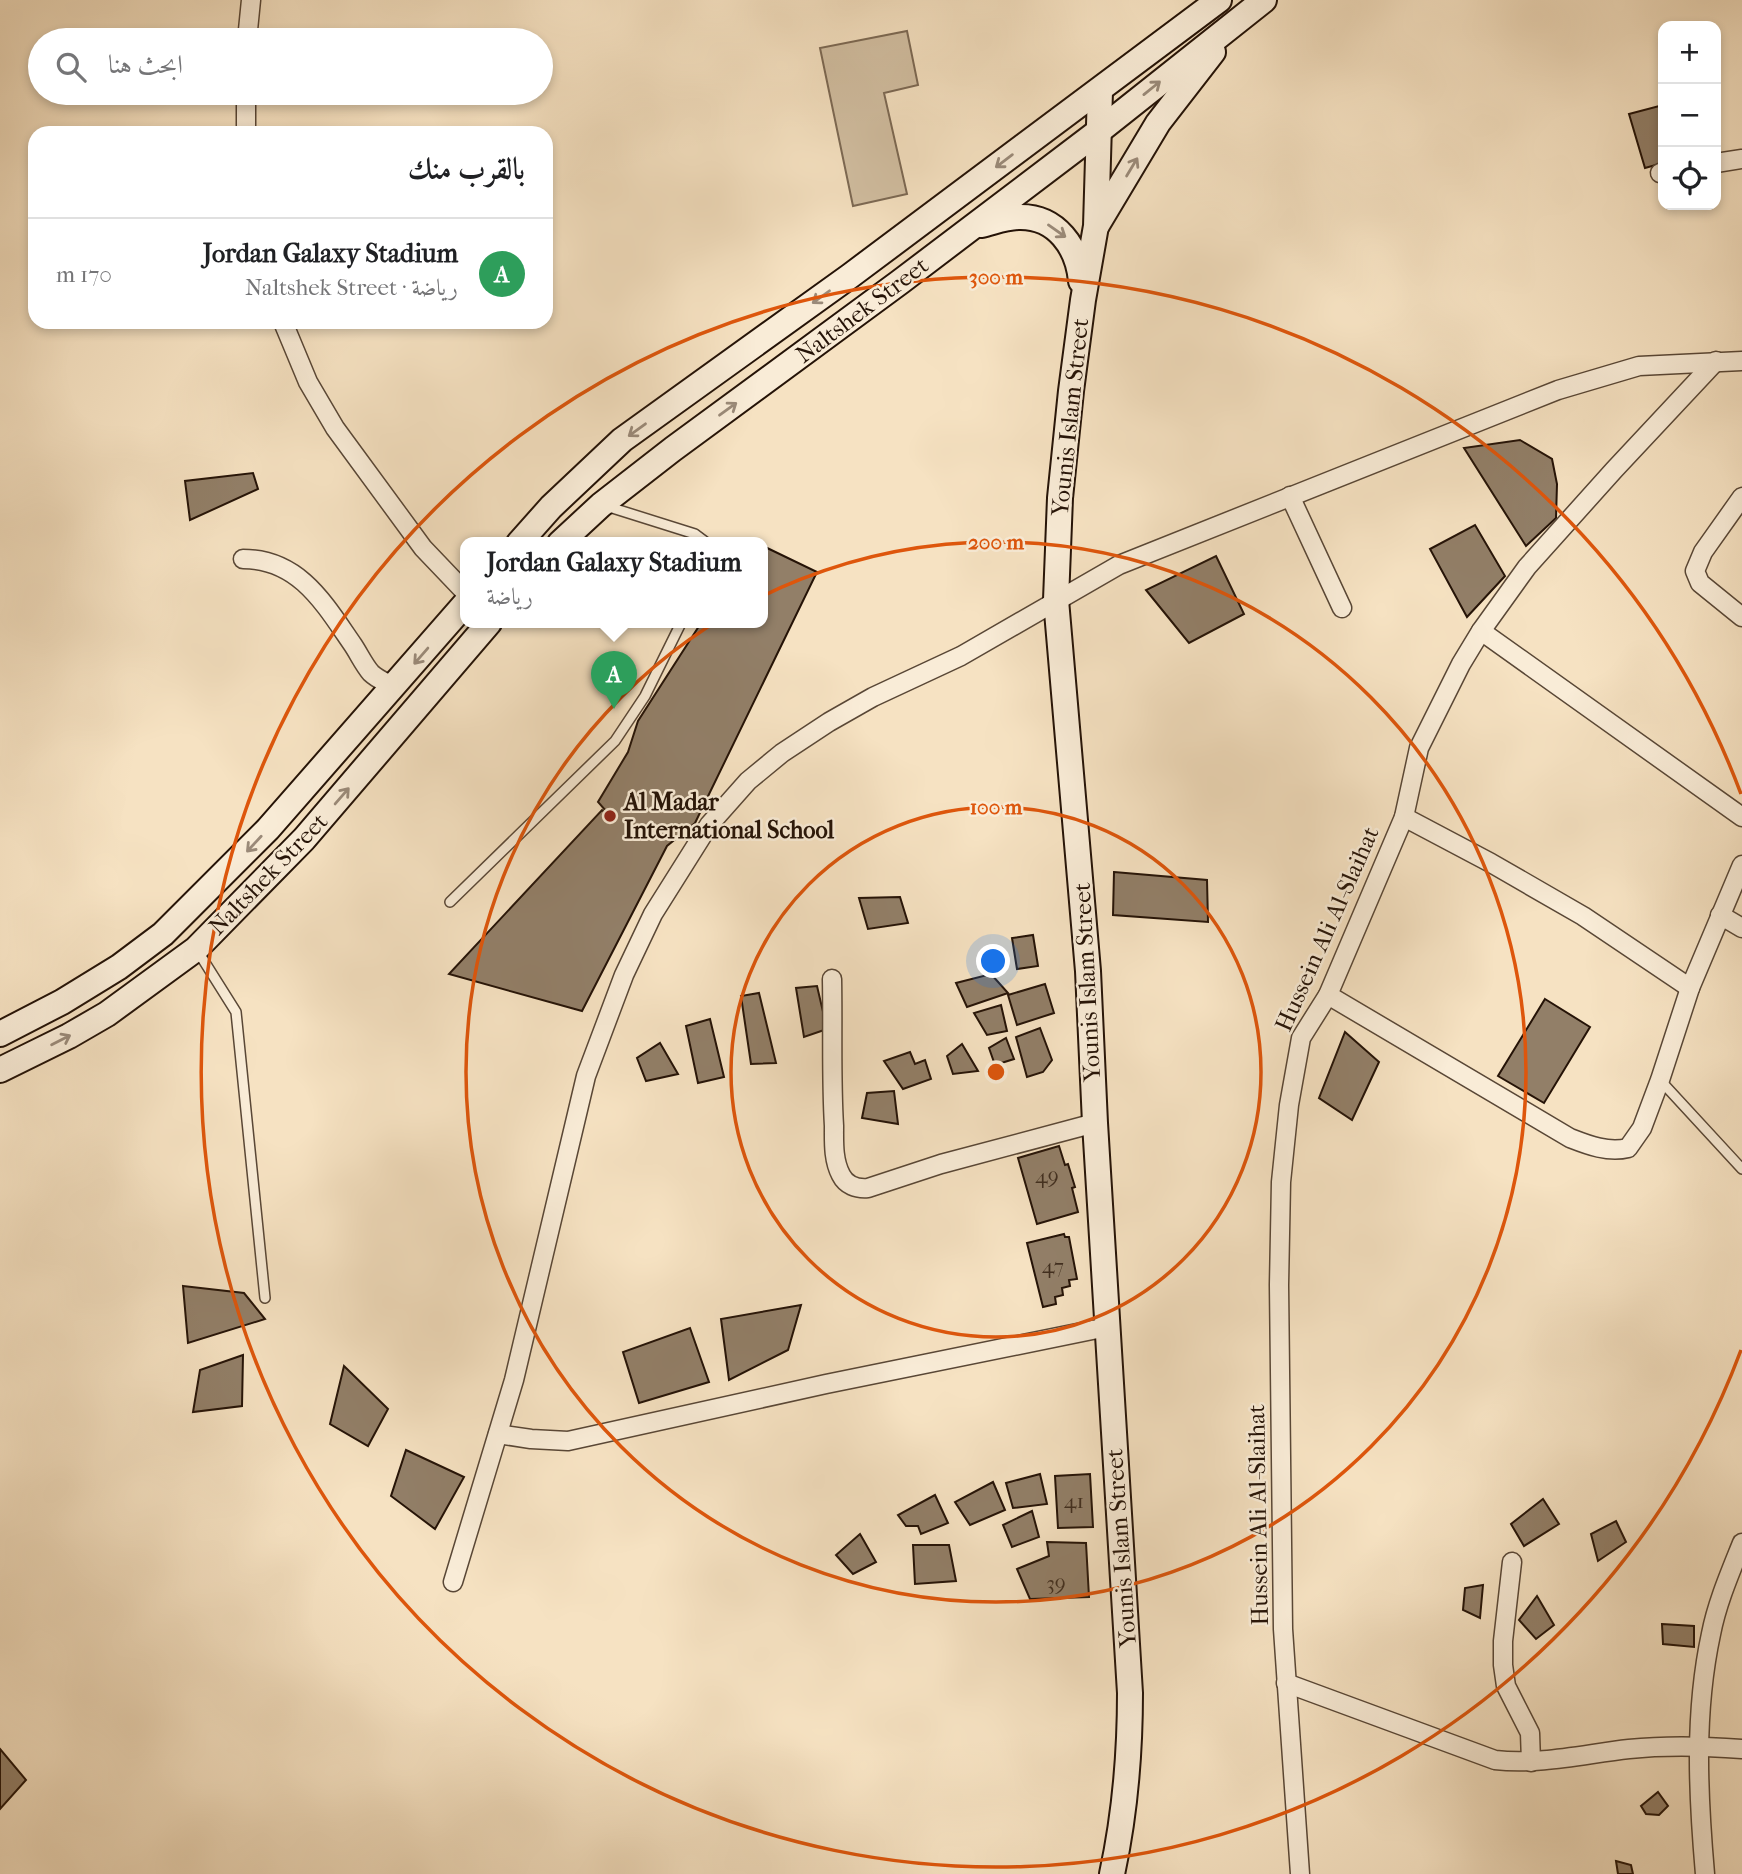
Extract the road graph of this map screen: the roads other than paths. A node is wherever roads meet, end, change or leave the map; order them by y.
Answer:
1 (250, 0) edge
2 (1219, 0) edge
3 (1264, 0) edge
4 (1236, 22) junction
5 (248, 28) edge
6 (1100, 90) junction
7 (246, 105) edge
8 (246, 126) edge
9 (1099, 131) junction
10 (1742, 159) edge
11 (1721, 162) edge
12 (1096, 226) junction
13 (969, 229) junction
14 (1083, 300) junction
15 (286, 329) edge
16 (1716, 361) junction
17 (1742, 361) edge
18 (1290, 496) junction
19 (1742, 497) edge
20 (601, 505) junction
21 (525, 537) edge
22 (566, 537) edge
23 (699, 537) edge
24 (243, 559) dead end
25 (460, 587) edge
26 (1056, 600) junction
27 (1342, 608) dead end
28 (460, 610) edge
29 (1742, 617) edge
30 (485, 628) edge
31 (679, 628) edge
32 (1481, 631) junction
33 (394, 687) junction
34 (1404, 817) junction
35 (1742, 817) edge
36 (1742, 865) edge
37 (450, 902) dead end
38 (1720, 915) junction
39 (1742, 928) edge
40 (196, 949) junction
41 (832, 979) dead end
42 (1690, 988) junction
43 (1328, 995) junction
44 (0, 1034) edge
45 (0, 1070) edge
46 (1660, 1080) junction
47 (1095, 1123) junction
48 (1742, 1169) edge
49 (265, 1298) dead end
50 (1107, 1327) junction
51 (498, 1434) junction
52 (1742, 1543) edge
53 (1512, 1562) dead end
54 (453, 1582) dead end
55 (1286, 1683) junction
56 (1698, 1746) junction
57 (1742, 1749) edge
58 (1531, 1762) junction
59 (1112, 1874) edge
60 (1300, 1874) edge
61 (1704, 1874) edge

1 - 5 street
2 - 6 main road, Naltshek Street
3 - 4 main road, Naltshek Street
9 -> 4 main road, Naltshek Street
12 -> 4 main road
6 - 9 main road, Younis Islam Street
6 -> 21 main road, Naltshek Street
7 - 8 street
9 - 12 main road, Younis Islam Street
9 - 13 main road, Naltshek Street
10 - 11 street
12 - 14 main road, Younis Islam Street
13 -> 14 main road
20 -> 13 main road, Naltshek Street
14 - 26 main road, Younis Islam Street
15 - 25 street
16 - 17 street
16 - 18 street
16 - 32 street, Hussein Ali Al-Slaihat
18 - 26 street
18 - 27 street
19 - 29 street
20 - 22 main road, Naltshek Street
20 - 23 lane
24 - 33 street
26 - 47 main road, Younis Islam Street
26 - 51 street
28 -> 33 main road, Naltshek Street
40 -> 30 main road, Naltshek Street
31 - 37 lane
32 - 34 street, Hussein Ali Al-Slaihat
32 - 35 street
33 -> 44 main road, Naltshek Street
34 - 42 street
34 - 43 street, Hussein Ali Al-Slaihat
36 - 38 street
38 - 39 street
38 - 42 street
45 -> 40 main road, Naltshek Street
40 - 49 lane
41 - 47 street
42 - 46 street
43 - 46 street
43 - 55 street, Hussein Ali Al-Slaihat
46 - 48 lane
47 - 50 main road, Younis Islam Street
50 - 51 street
50 - 59 main road, Younis Islam Street
51 - 54 street
52 - 56 street
53 - 58 street
55 - 58 street
55 - 60 street, Hussein Ali Al-Slaihat
56 - 57 street
56 - 58 street
56 - 61 street

